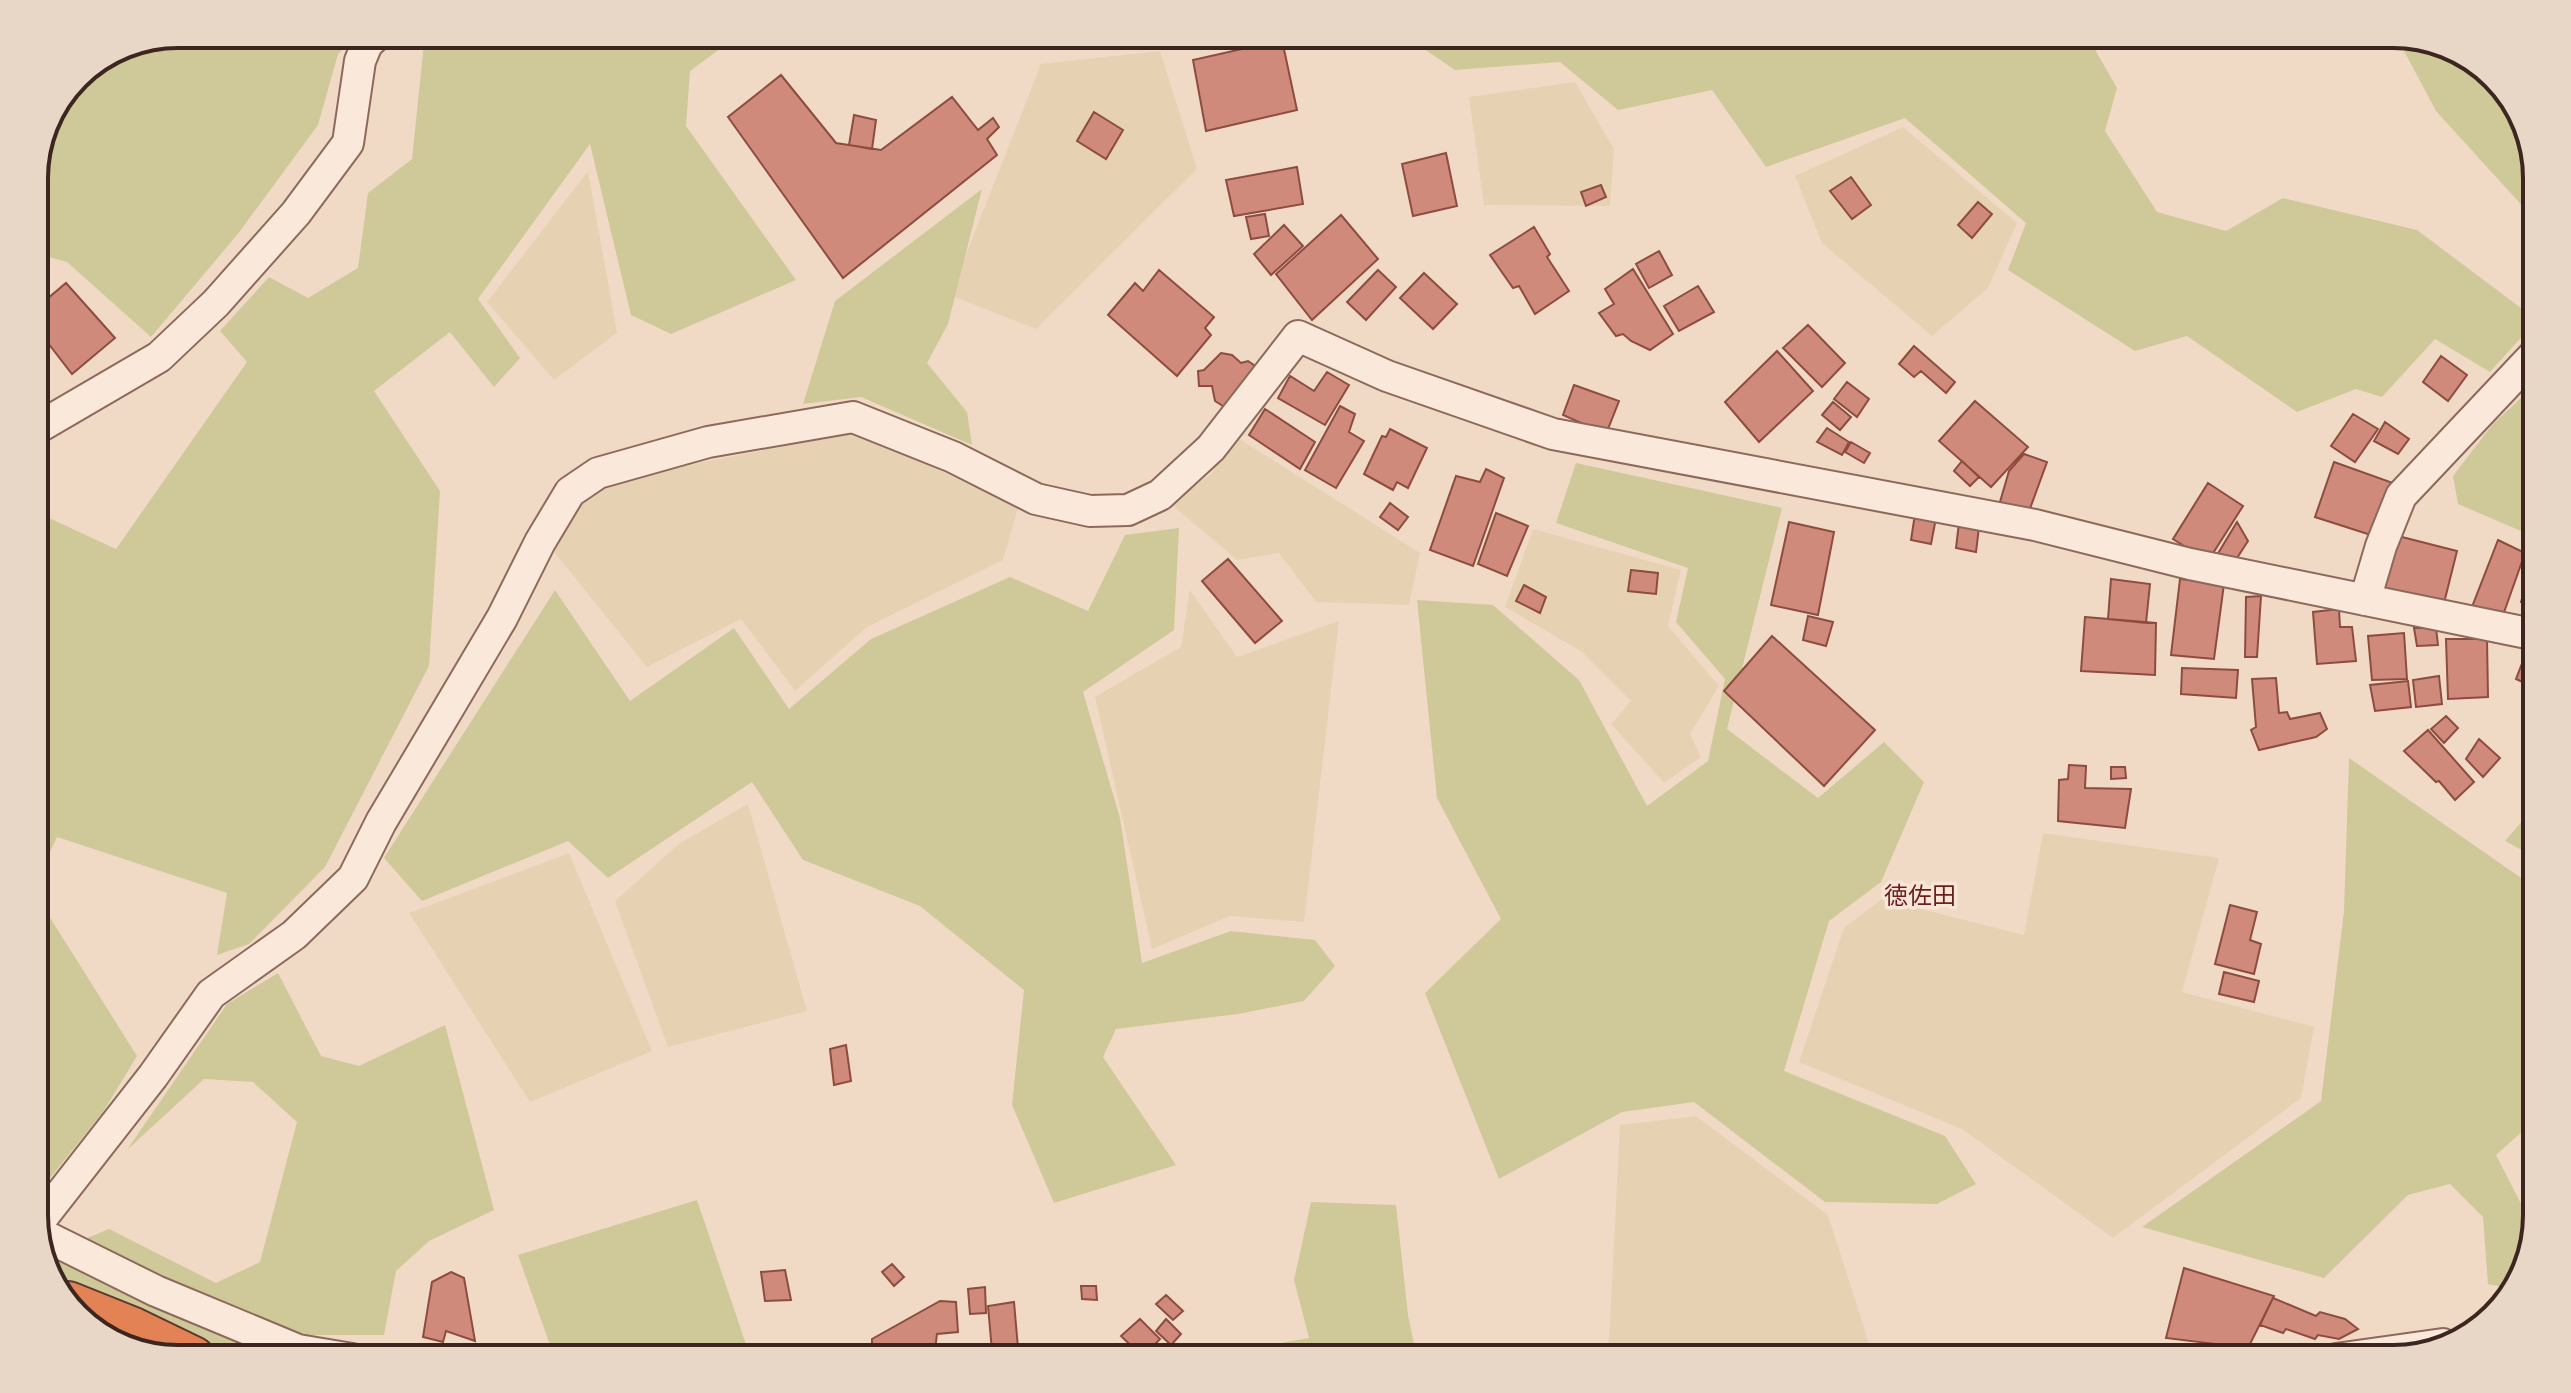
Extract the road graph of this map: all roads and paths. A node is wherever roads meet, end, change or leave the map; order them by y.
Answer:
1 (365, 48) edge
2 (2523, 367) edge
3 (48, 422) edge
4 (2365, 600) junction
5 (2523, 632) edge
6 (48, 1214) edge
7 (50, 1237) edge
8 (94, 1314) edge
9 (162, 1344) edge
10 (286, 1345) edge

1 - 3 street
2 - 4 street
4 - 5 street
4 - 6 street
7 - 10 street
8 - 9 highway

